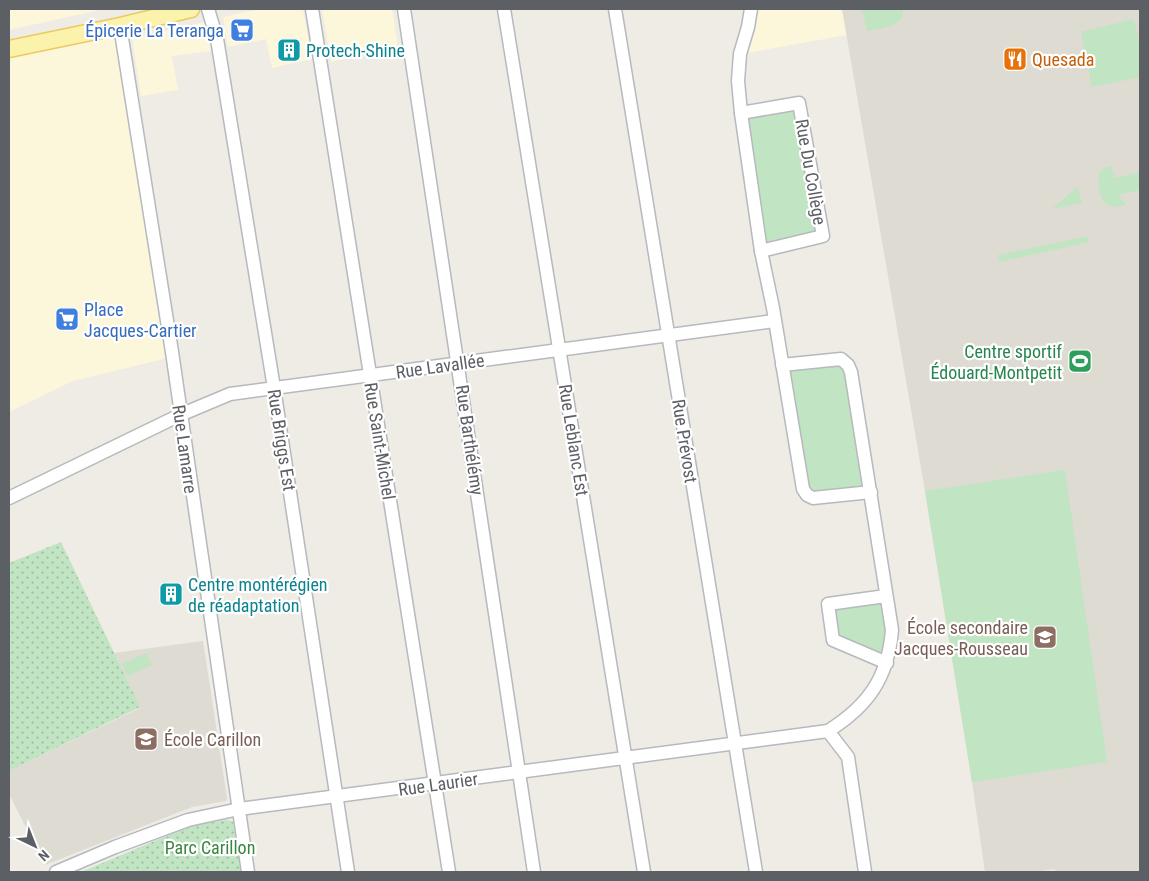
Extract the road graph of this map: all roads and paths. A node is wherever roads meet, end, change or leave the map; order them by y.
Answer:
1 (191, 9) edge
2 (208, 9) edge
3 (312, 9) edge
4 (404, 9) edge
5 (504, 9) edge
6 (614, 9) edge
7 (751, 9) edge
8 (120, 26) junction
9 (9, 49) edge
10 (741, 113) junction
11 (761, 251) junction
12 (774, 321) junction
13 (668, 336) junction
14 (560, 350) junction
15 (458, 364) junction
16 (782, 365) junction
17 (370, 375) junction
18 (274, 388) junction
19 (180, 415) junction
20 (871, 492) junction
21 (9, 498) edge
22 (886, 596) junction
23 (887, 663) junction
24 (828, 731) junction
25 (734, 744) junction
26 (626, 758) junction
27 (519, 773) junction
28 (435, 784) junction
29 (336, 797) junction
30 (239, 809) junction
31 (56, 872) edge
32 (248, 872) edge
33 (348, 872) edge
34 (449, 872) edge
35 (534, 872) edge
36 (644, 872) edge
37 (756, 872) edge
38 (865, 872) edge

1 - 8 main road
2 - 18 street, Rue Briggs Est
3 - 17 street, Rue Saint-Michel
4 - 15 street, Rue Barthélémy
5 - 14 street, Rue Leblanc Est
6 - 13 street, Rue Prévost
7 - 10 street
8 - 9 main road
8 - 19 street, Rue Lamarre
10 - 11 street
10 - 11 street, Rue Du Collège
11 - 12 street
12 - 13 street, Rue Lavallée
12 - 16 street
13 - 14 street, Rue Lavallée
13 - 25 street, Rue Prévost
14 - 15 street, Rue Lavallée
14 - 26 street, Rue Leblanc Est
15 - 17 street, Rue Lavallée
15 - 27 street, Rue Barthélémy
16 - 20 street
16 - 20 street
17 - 18 street, Rue Lavallée
17 - 28 street, Rue Saint-Michel
18 - 19 street, Rue Lavallée
18 - 29 street, Rue Briggs Est
19 - 21 street, Rue Lavallée
19 - 30 street, Rue Lamarre
20 - 22 street
22 - 23 street
22 - 23 street
23 - 24 street
24 - 25 street, Rue Laurier
24 - 38 street
25 - 26 street, Rue Laurier
25 - 37 street, Rue Prévost
26 - 27 street, Rue Laurier
26 - 36 street, Rue Leblanc Est
27 - 28 street, Rue Laurier
27 - 35 street, Rue Barthélémy
28 - 29 street, Rue Laurier
28 - 34 street, Rue Saint-Michel
29 - 30 street, Rue Laurier
29 - 33 street, Rue Briggs Est
30 - 31 street, Rue Laurier
30 - 32 street, Rue Lamarre

